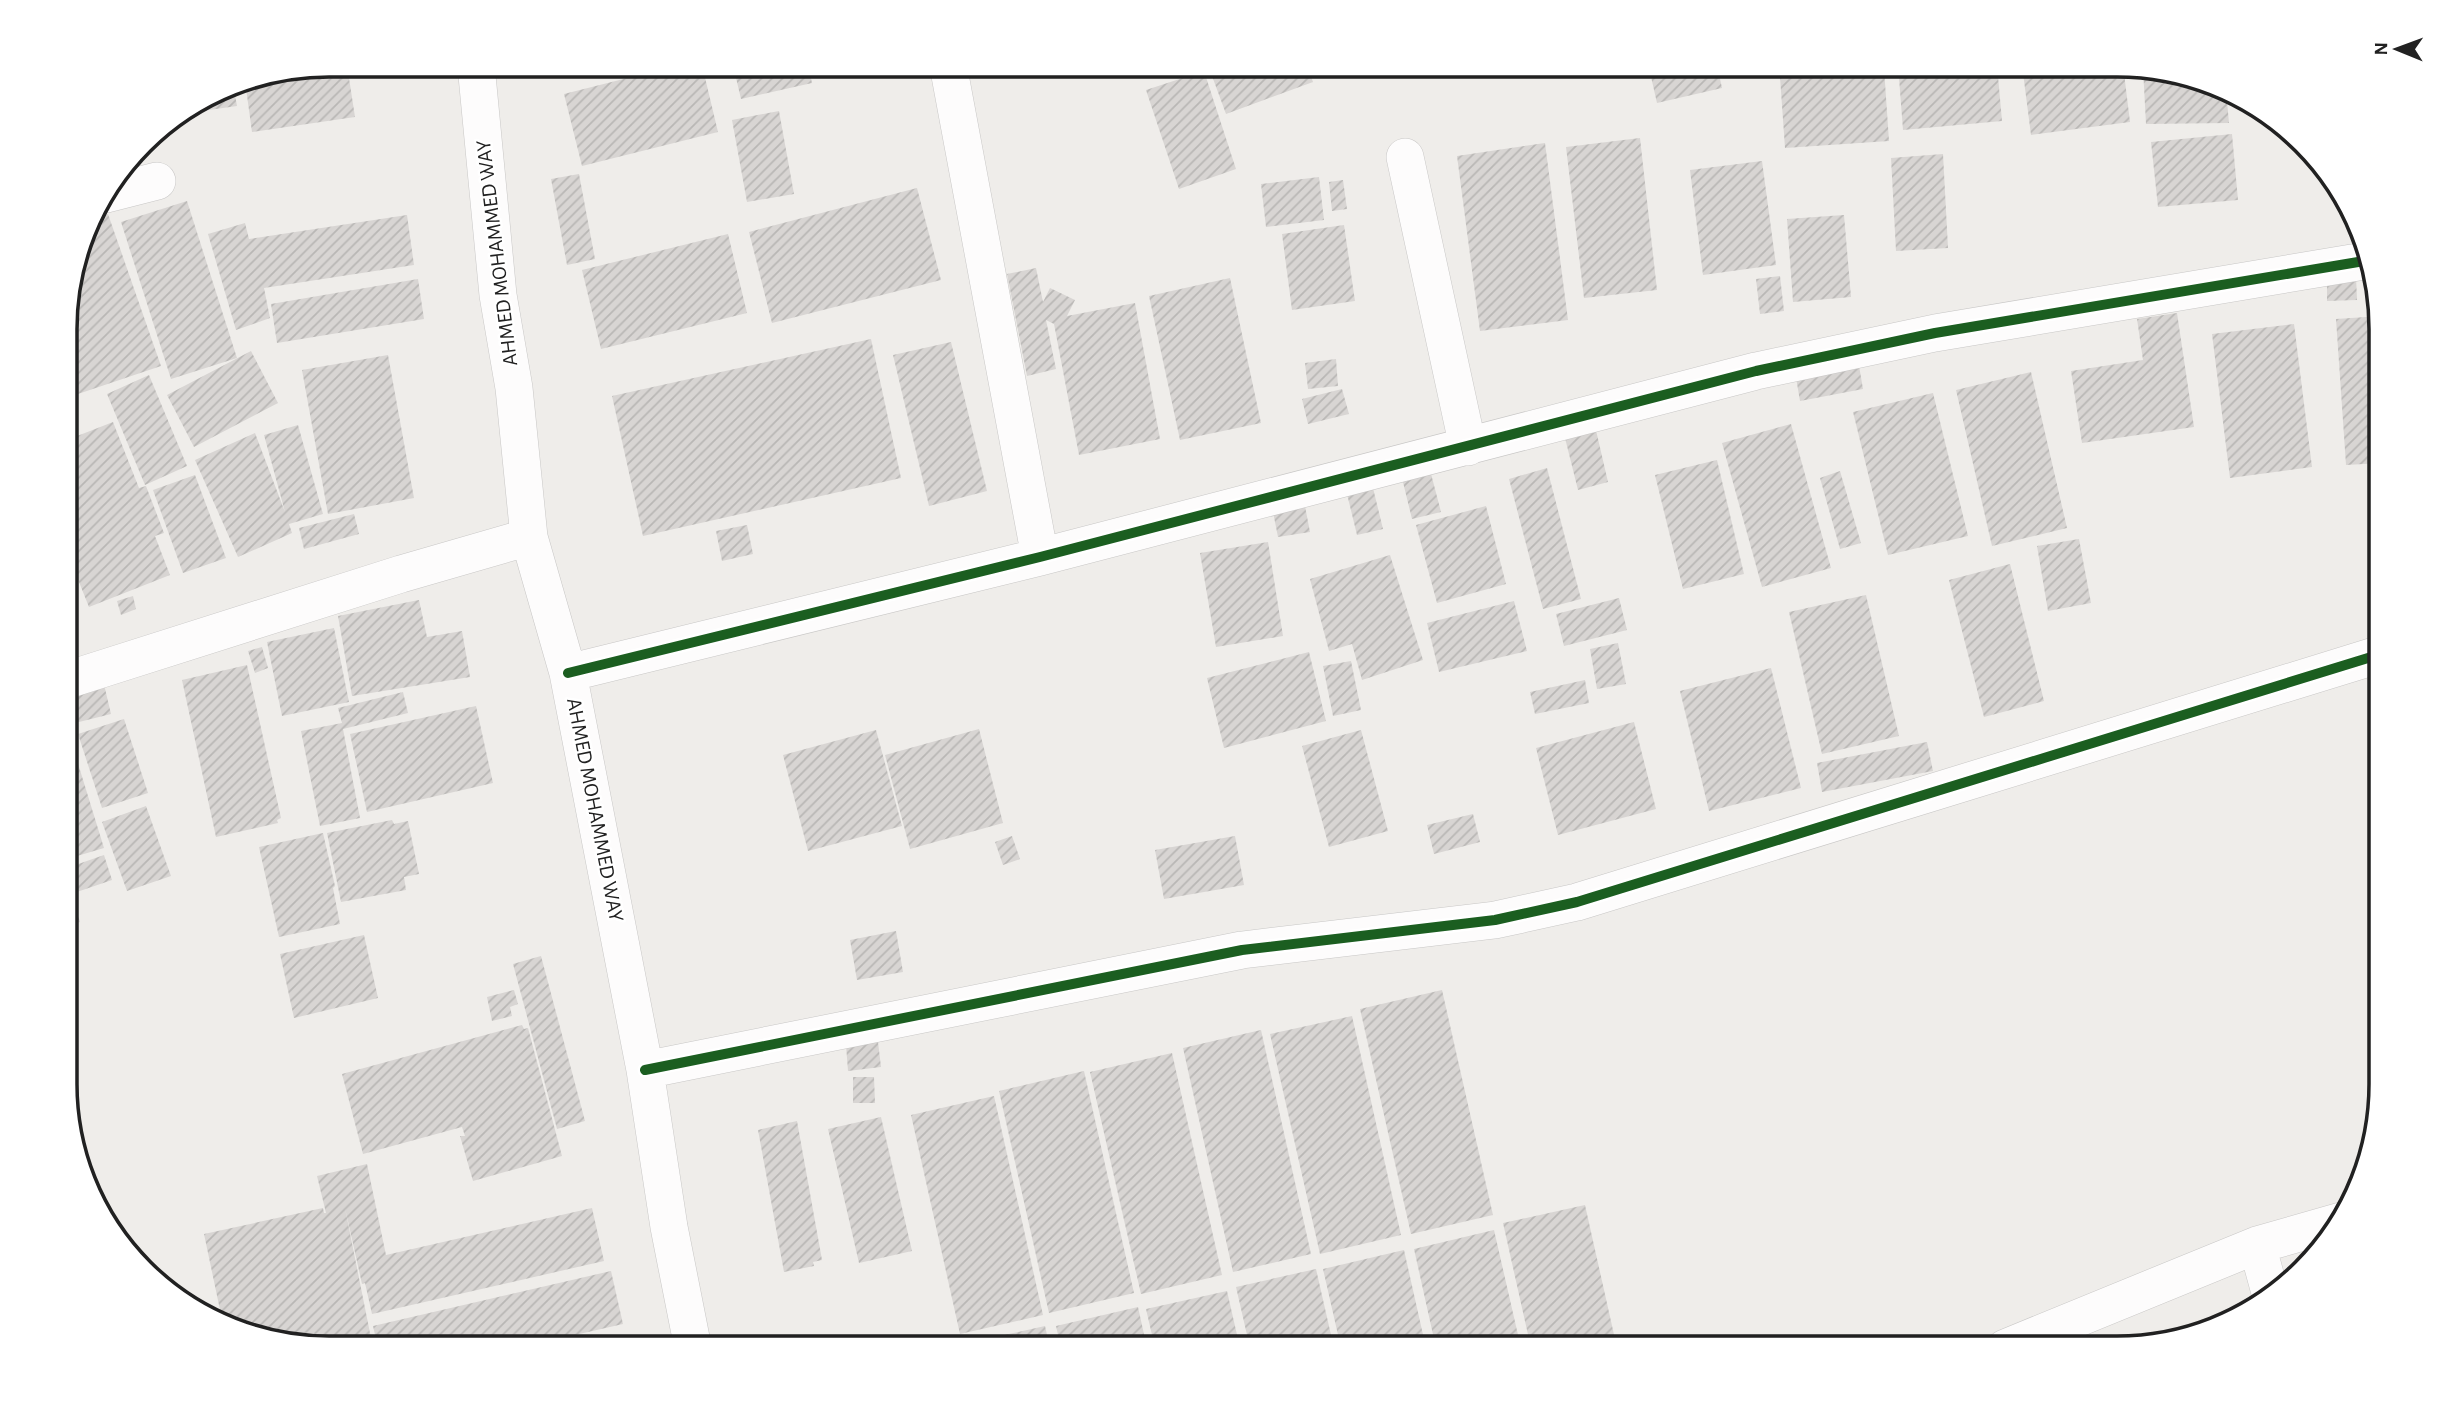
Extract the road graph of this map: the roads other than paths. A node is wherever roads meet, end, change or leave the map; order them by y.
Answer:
1 (477, 77) edge
2 (949, 77) edge
3 (1405, 157) dead end
4 (157, 180) dead end
5 (118, 191) edge
6 (2359, 262) edge
7 (1468, 447) junction
8 (529, 537) junction
9 (1040, 557) junction
10 (2369, 658) edge
11 (568, 673) junction
12 (77, 677) edge
13 (645, 1070) junction
14 (2325, 1226) edge
15 (2257, 1245) junction
16 (2268, 1285) edge
17 (691, 1336) edge
18 (2034, 1336) edge

1 - 8 street, AHMED MOHAMMED WAY
2 - 9 street
3 - 7 street
4 - 5 street
6 - 7 street
7 - 9 street
8 - 11 street, AHMED MOHAMMED WAY
8 - 12 street
9 - 11 street
10 - 13 street
11 - 13 street, AHMED MOHAMMED WAY
13 - 17 street, AHMED MOHAMMED WAY
14 - 15 street
15 - 16 street
15 - 18 street

